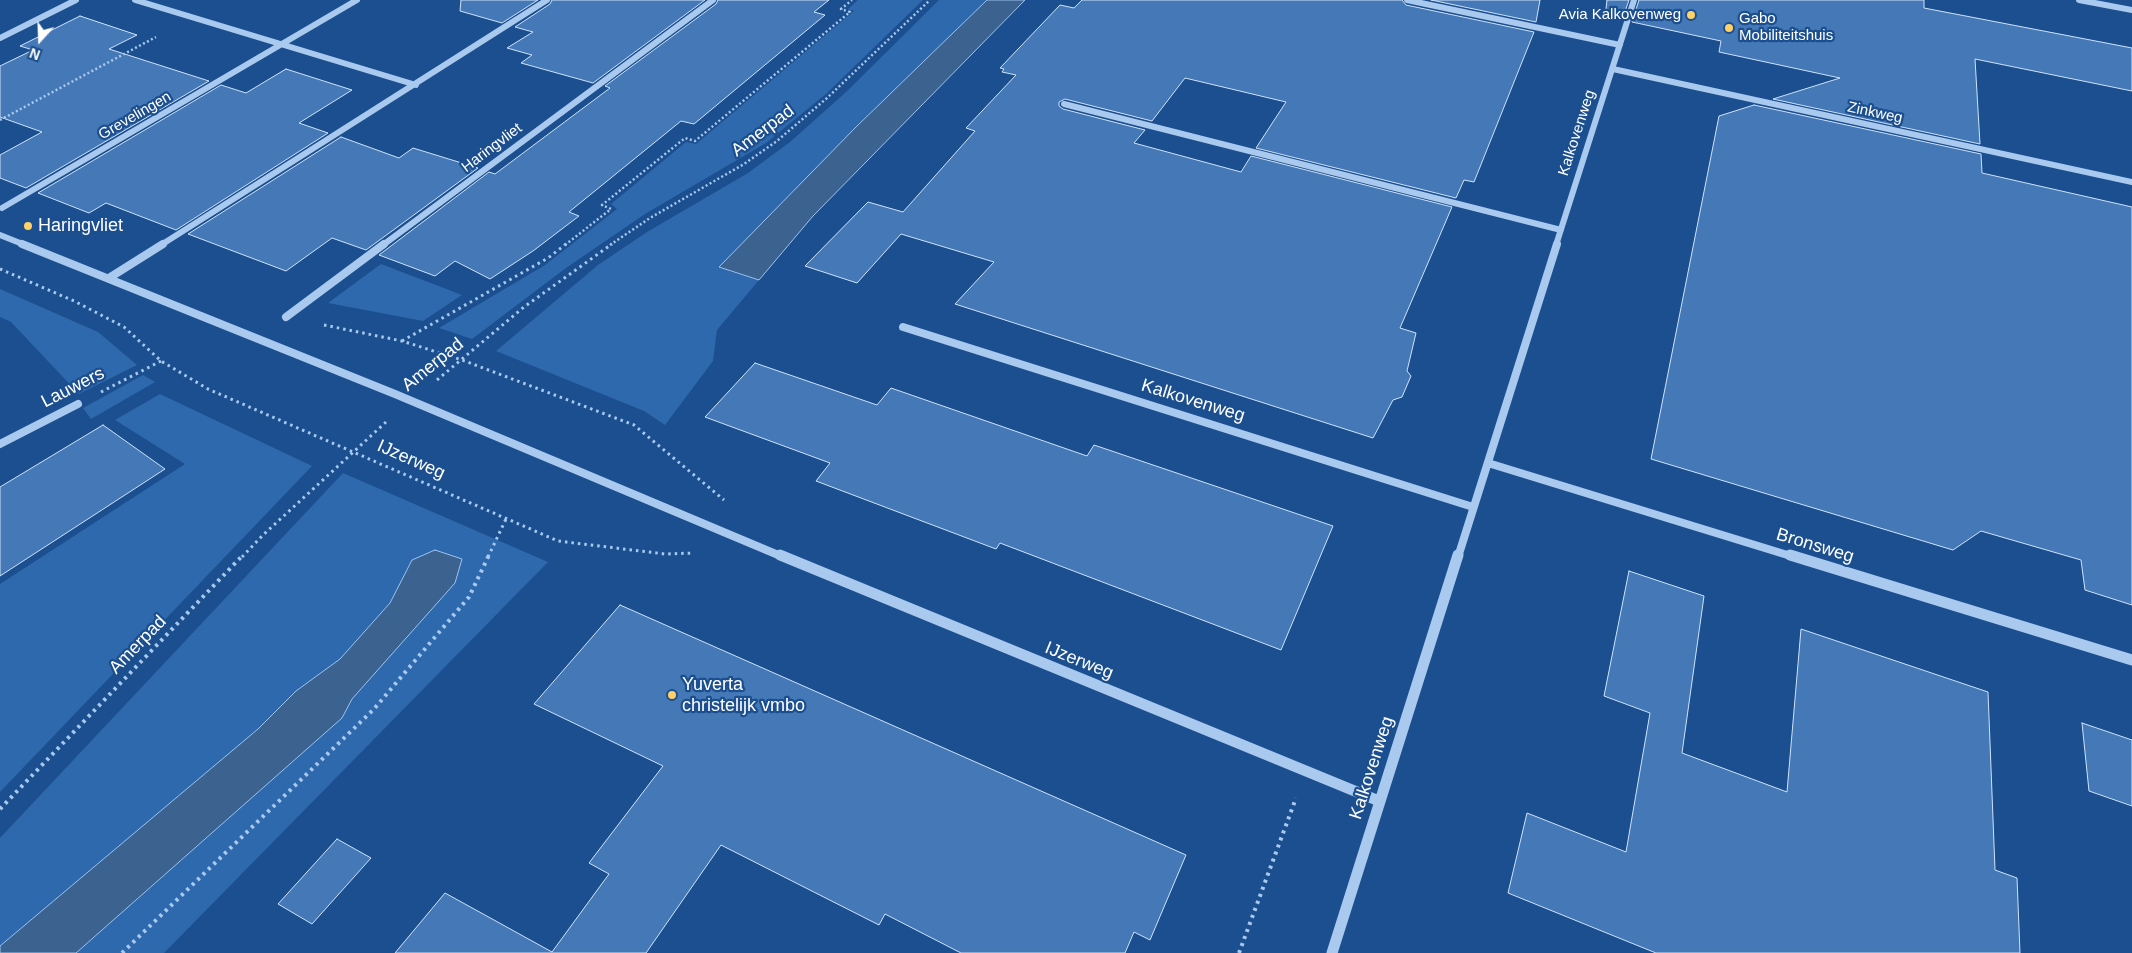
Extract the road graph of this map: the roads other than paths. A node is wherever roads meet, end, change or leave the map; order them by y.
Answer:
1 (76, 0) edge
2 (135, 0) edge
3 (357, 0) edge
4 (547, 0) edge
5 (713, 0) edge
6 (1408, 0) edge
7 (1634, 0) edge
8 (2079, 0) edge
9 (2132, 10) edge
10 (0, 38) edge
11 (280, 45) junction
12 (1620, 45) junction
13 (1613, 69) junction
14 (416, 85) junction
15 (1064, 104) dead end
16 (2132, 182) edge
17 (2, 208) dead end
18 (1562, 230) junction
19 (0, 235) edge
20 (109, 278) junction
21 (286, 317) road end
22 (902, 328) dead end
23 (410, 401) joint
24 (78, 404) road end
25 (0, 444) edge
26 (1488, 463) junction
27 (1473, 507) junction
28 (2132, 660) edge
29 (1380, 801) junction
30 (1332, 953) edge

1 - 10 street
2 - 11 street
3 - 11 street, Grevelingen
4 - 14 street
5 - 21 street, Haringvliet
6 - 12 street
7 - 12 street, Kalkovenweg
8 - 9 street
11 - 14 street
11 - 17 street, Grevelingen
12 - 13 street, Kalkovenweg
13 - 16 street, Zinkweg
13 - 18 street, Kalkovenweg
14 - 20 street
15 - 18 street
18 - 26 street, Kalkovenweg
19 - 20 street
20 - 23 street, IJzerweg
22 - 27 street, Kalkovenweg
23 - 29 street, IJzerweg
24 - 25 street, Lauwers
26 - 27 street, Kalkovenweg
26 - 28 street, Bronsweg
27 - 29 street, Kalkovenweg
29 - 30 street, Kalkovenweg

